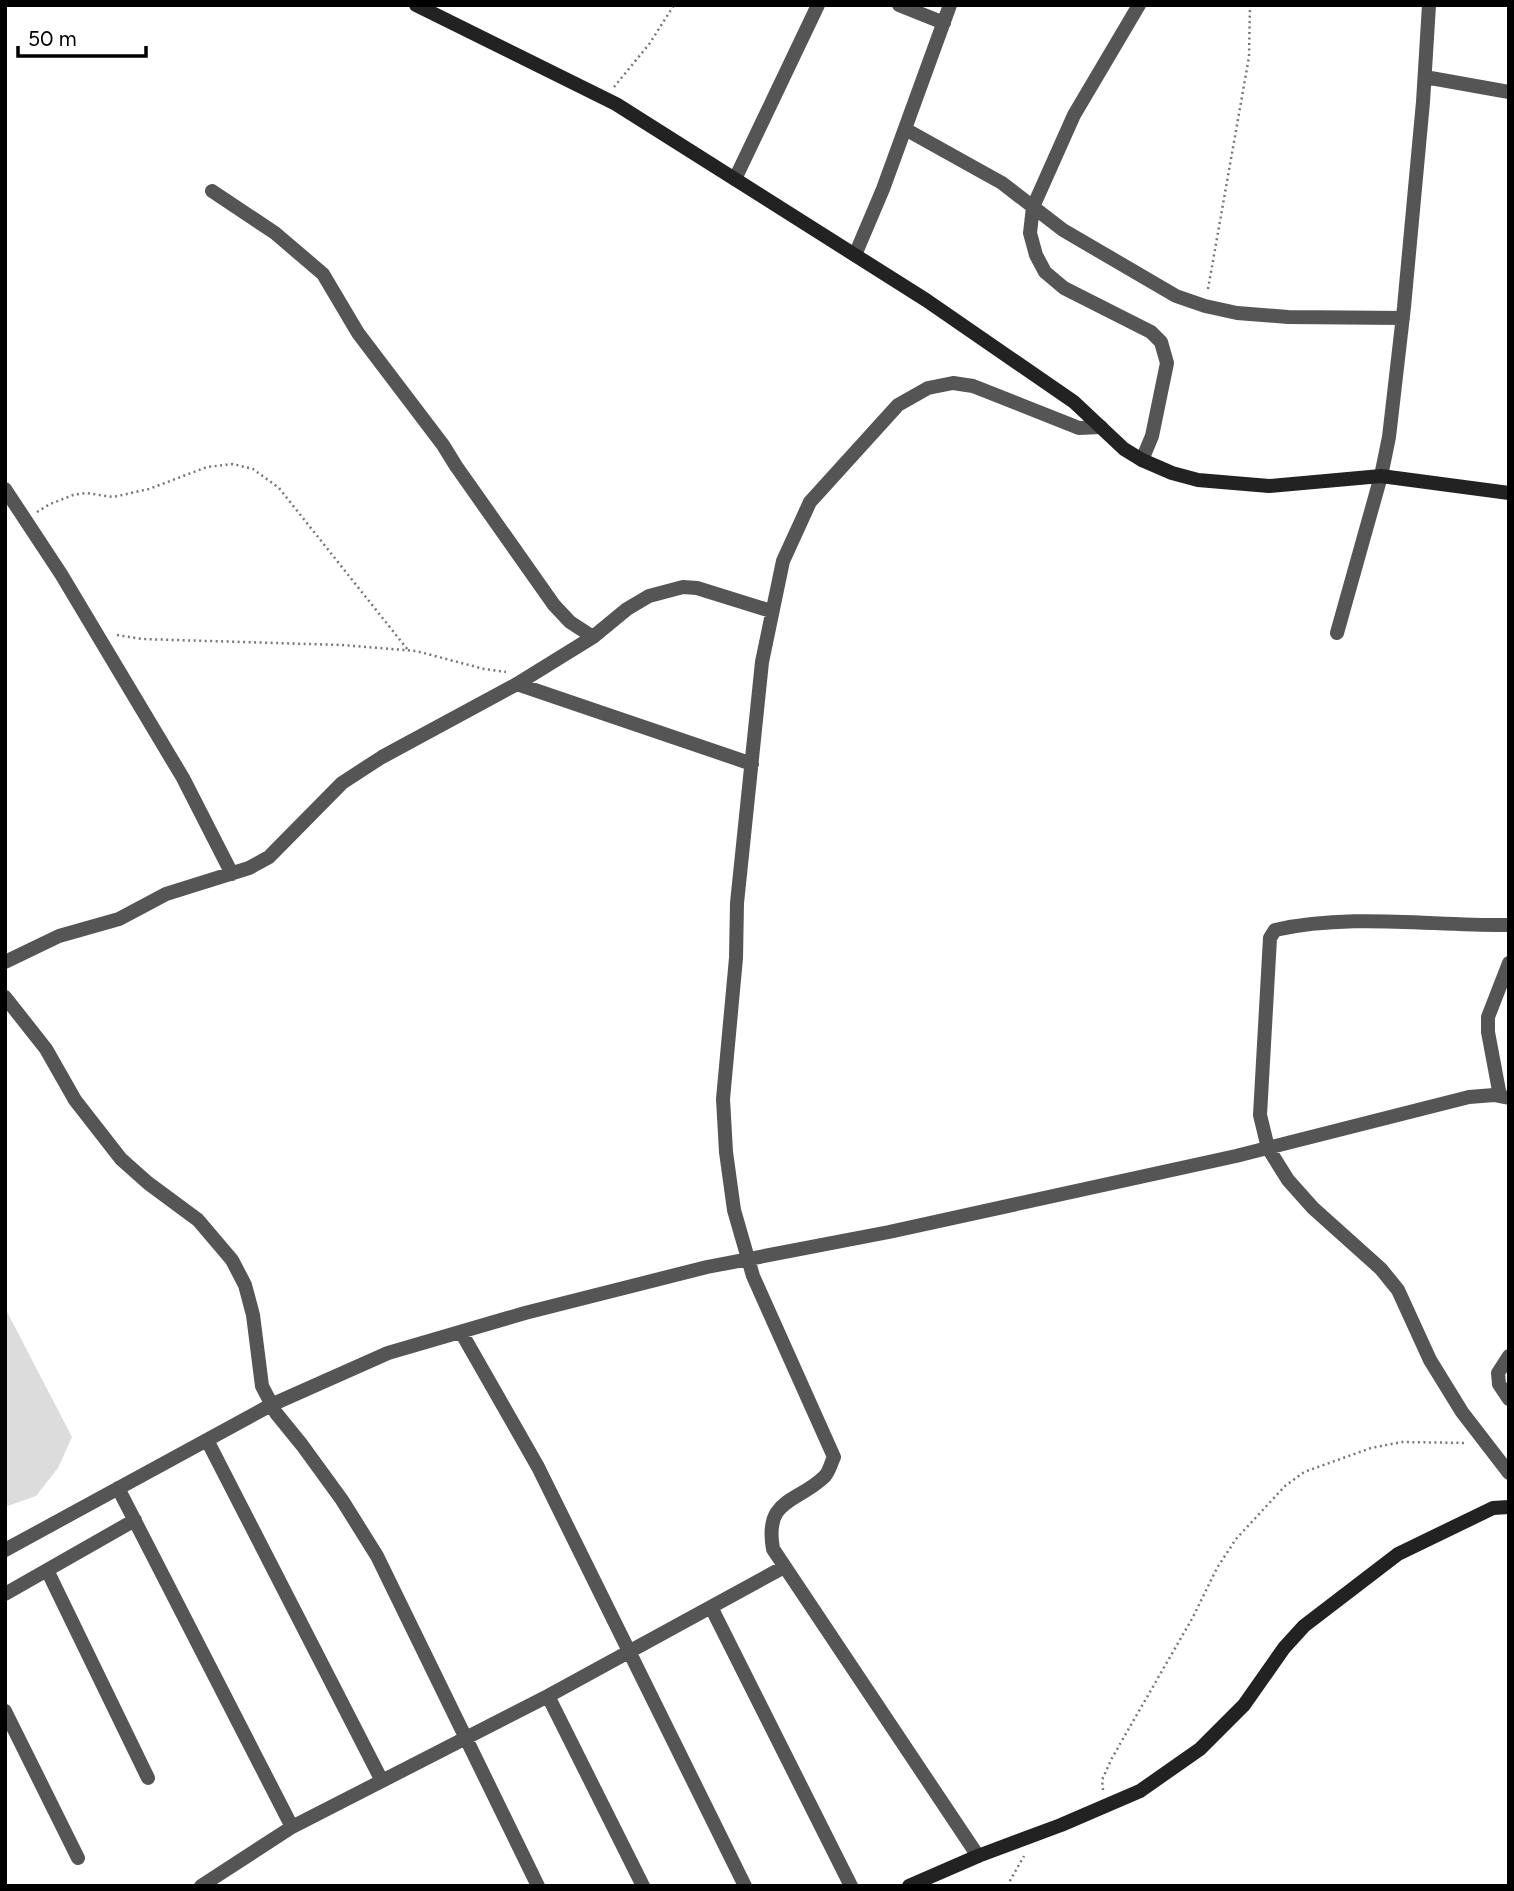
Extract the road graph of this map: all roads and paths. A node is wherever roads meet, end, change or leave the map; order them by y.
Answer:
1 (416, 5) edge
2 (674, 5) edge
3 (818, 5) edge
4 (899, 5) edge
5 (950, 5) edge
6 (1139, 5) edge
7 (1250, 5) edge
8 (1429, 5) edge
9 (944, 23) junction
10 (1425, 77) junction
11 (1509, 92) edge
12 (605, 98) junction
13 (905, 130) junction
14 (735, 179) junction
15 (212, 191) dead end
16 (1033, 207) junction
17 (855, 255) junction
18 (1205, 306) junction
19 (1403, 318) junction
20 (1101, 427) junction
21 (1142, 460) junction
22 (1381, 476) junction
23 (5, 489) edge
24 (1509, 493) edge
25 (25, 519) junction
26 (771, 611) junction
27 (96, 632) junction
28 (1337, 633) dead end
29 (593, 637) junction
30 (408, 650) junction
31 (532, 674) junction
32 (517, 684) junction
33 (751, 764) junction
34 (232, 874) junction
35 (1509, 925) edge
36 (5, 962) edge
37 (1509, 963) edge
38 (5, 997) edge
39 (1504, 1097) edge
40 (1268, 1148) junction
41 (749, 1261) junction
42 (461, 1332) junction
43 (1509, 1356) edge
44 (1509, 1399) edge
45 (271, 1405) junction
46 (207, 1440) junction
47 (1484, 1442) junction
48 (1509, 1473) edge
49 (118, 1488) junction
50 (1509, 1507) edge
51 (135, 1520) junction
52 (5, 1550) edge
53 (783, 1567) junction
54 (47, 1570) junction
55 (5, 1594) edge
56 (711, 1607) junction
57 (629, 1652) junction
58 (548, 1696) junction
59 (5, 1711) edge
60 (466, 1738) junction
61 (148, 1777) dead end
62 (382, 1781) junction
63 (1104, 1807) junction
64 (292, 1827) junction
65 (1036, 1835) junction
66 (978, 1856) junction
67 (78, 1858) dead end
68 (203, 1885) edge
69 (538, 1886) edge
70 (643, 1886) edge
71 (745, 1886) edge
72 (851, 1886) edge
73 (909, 1886) edge
74 (1007, 1886) edge

1 - 12 street
2 - 12 path
3 - 14 street
4 - 9 street
5 - 9 street
6 - 16 street
7 - 18 path
8 - 10 street
9 - 13 street
10 - 11 street
10 - 19 street
12 - 14 street
13 - 16 street
13 - 17 street
14 - 17 street
15 - 29 street
16 - 18 street
16 - 21 street
17 - 20 street
18 - 19 street
19 - 22 street
20 - 21 street
20 - 26 street
21 - 22 street
22 - 24 street
22 - 28 street
23 - 25 street
25 - 27 street
25 - 30 path
26 - 29 street
26 - 33 street
27 - 30 path
27 - 34 street
29 - 31 street
30 - 31 path
31 - 32 street
32 - 33 street
32 - 34 street
33 - 41 street
34 - 36 street
35 - 40 street
37 - 39 street
38 - 45 street
39 - 40 street
40 - 41 street
40 - 47 street
41 - 42 street
41 - 53 street
42 - 45 street
42 - 57 street
43 - 44 street
45 - 46 street
45 - 60 street
46 - 49 street
46 - 62 street
47 - 48 street
47 - 63 path
49 - 51 street
49 - 52 street
50 - 63 street
51 - 54 street
51 - 64 street
53 - 56 street
53 - 66 street
54 - 55 street
54 - 61 street
56 - 57 street
56 - 72 street
57 - 58 street
57 - 71 street
58 - 60 street
58 - 70 street
59 - 67 street
60 - 62 street
60 - 69 street
62 - 64 street
63 - 65 street
64 - 68 street
65 - 66 street
65 - 74 path
66 - 73 street

